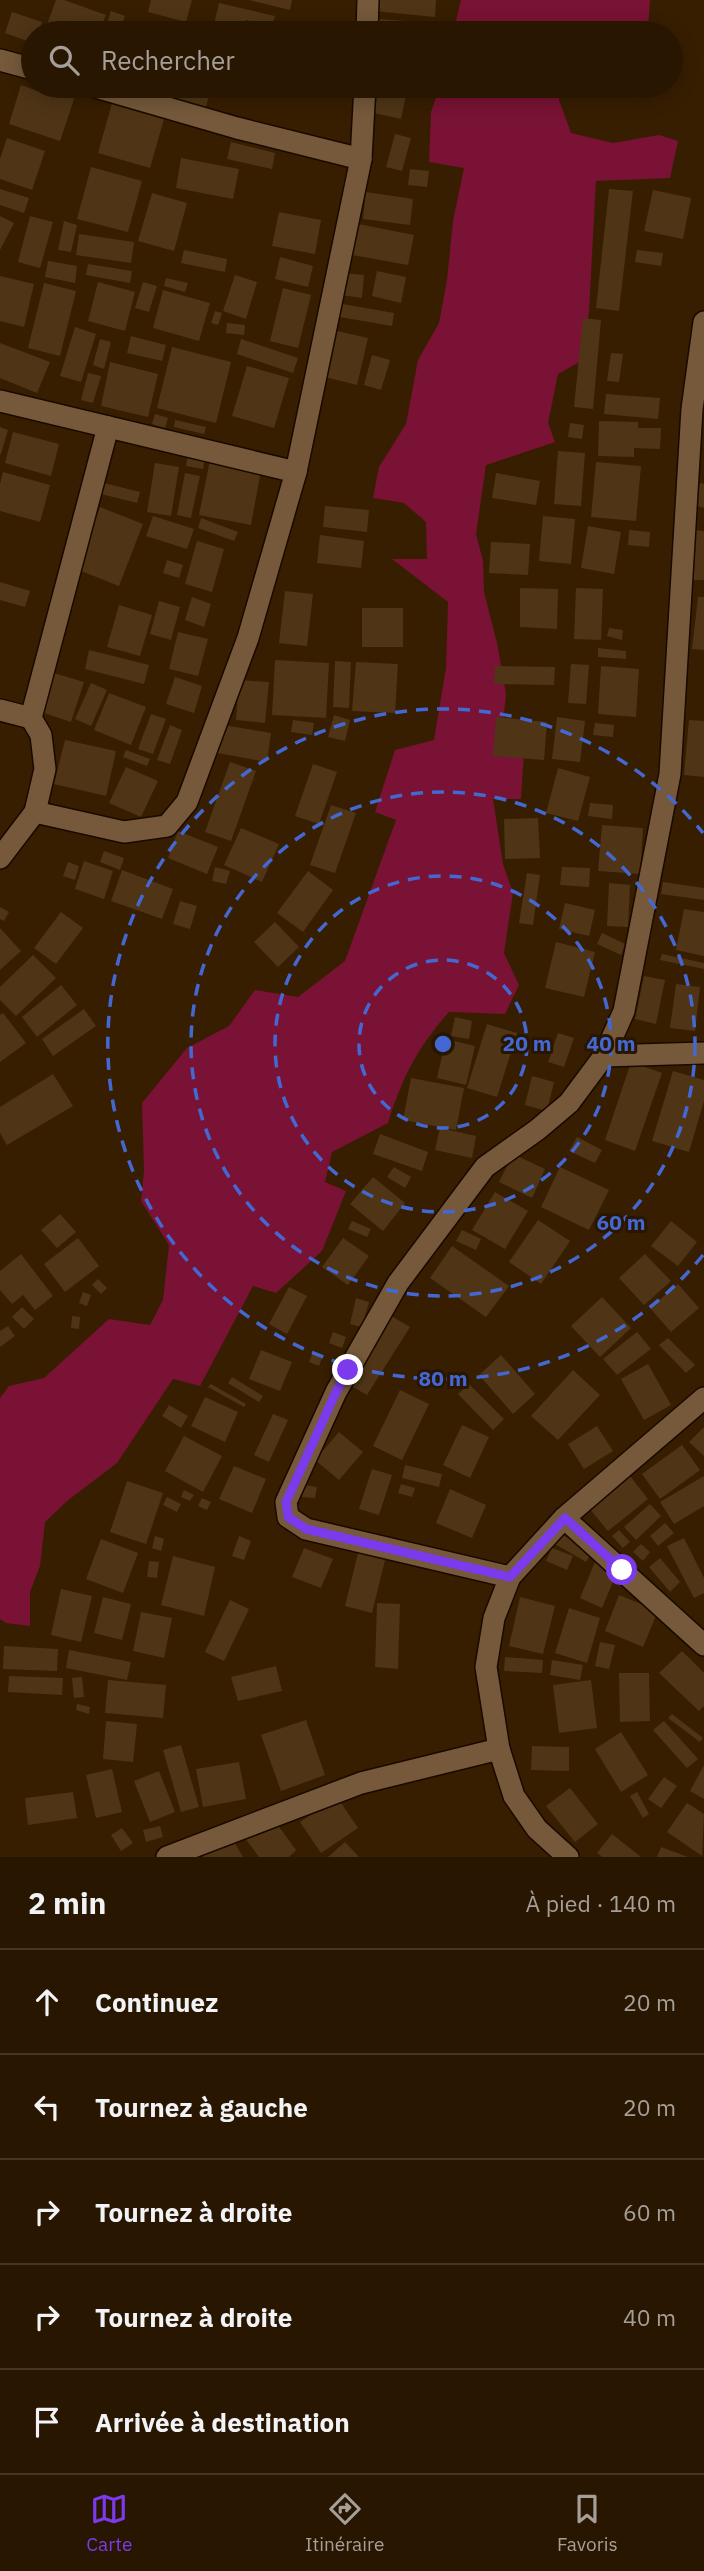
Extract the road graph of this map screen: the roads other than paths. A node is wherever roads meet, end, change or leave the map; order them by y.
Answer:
1 (368, 0) edge
2 (367, 21) edge
3 (0, 60) edge
4 (21, 66) edge
5 (133, 98) edge
6 (364, 98) edge
7 (361, 159) junction
8 (704, 322) edge
9 (0, 401) edge
10 (108, 427) junction
11 (296, 472) junction
12 (0, 710) edge
13 (31, 718) junction
14 (35, 812) junction
15 (0, 858) edge
16 (704, 1053) edge
17 (604, 1056) junction
18 (704, 1398) edge
19 (565, 1518) junction
20 (510, 1577) junction
21 (702, 1640) edge
22 (499, 1749) junction
23 (167, 1857) edge
24 (568, 1857) edge

1 - 2 street
3 - 4 street
5 - 7 street
6 - 7 street
7 - 11 street
8 - 17 street
9 - 10 street
10 - 11 street
10 - 13 street
11 - 14 street
12 - 13 street
13 - 14 street
14 - 15 street
16 - 17 street
17 - 20 street
18 - 19 street
19 - 20 street
19 - 21 street
20 - 22 street
22 - 23 street
22 - 24 street

